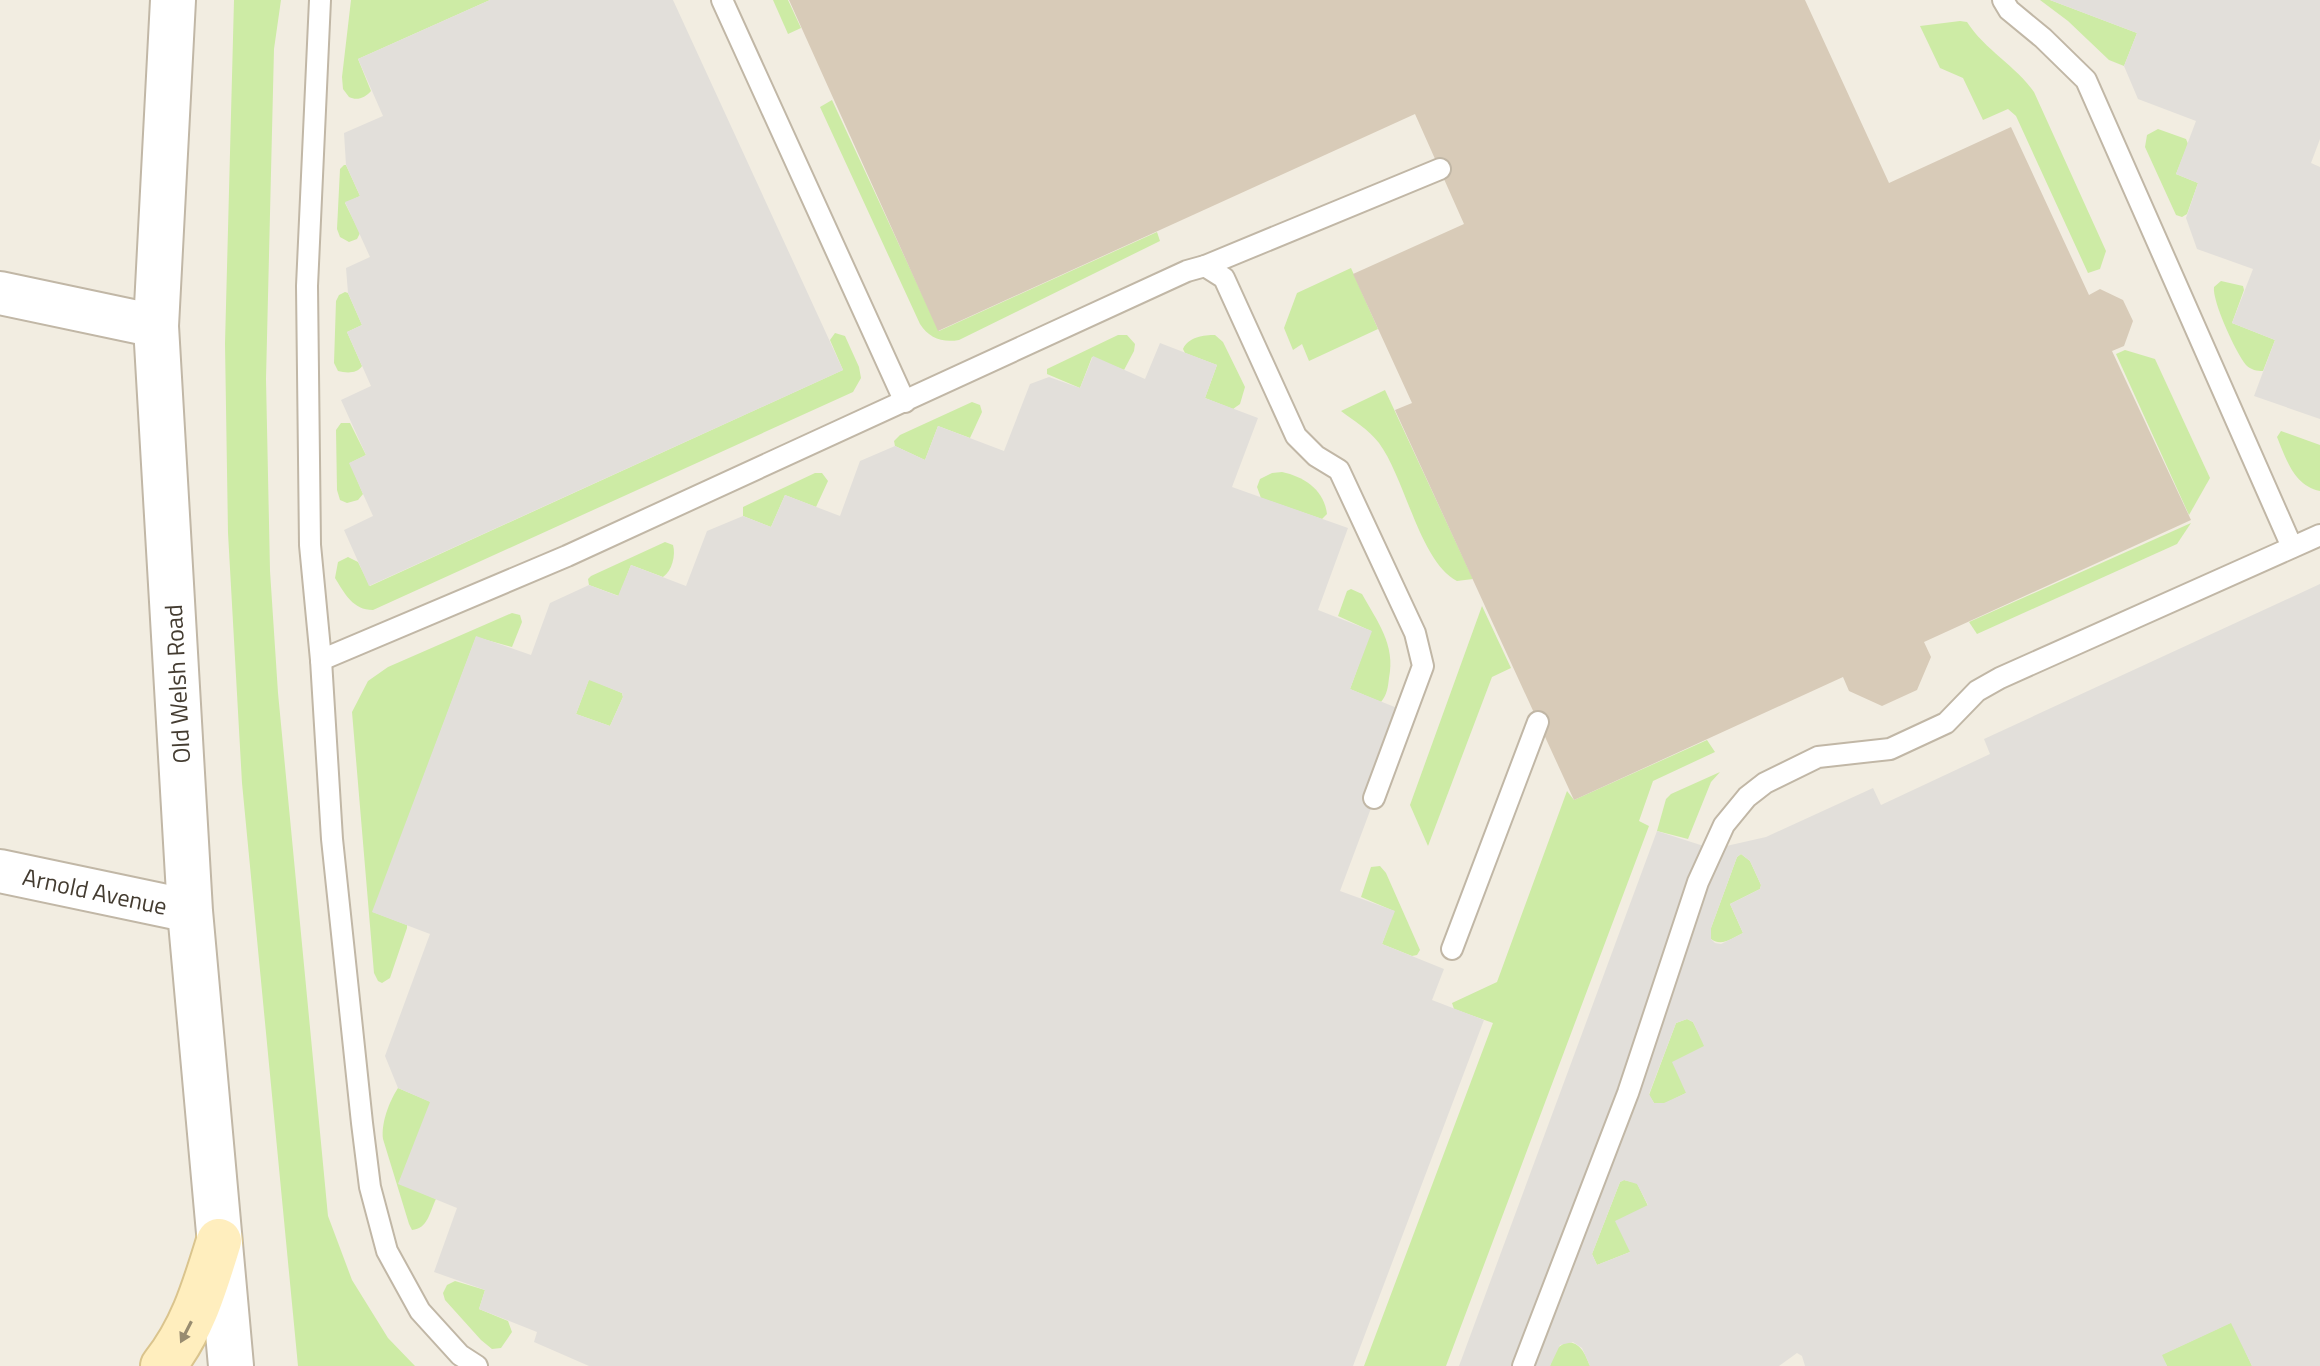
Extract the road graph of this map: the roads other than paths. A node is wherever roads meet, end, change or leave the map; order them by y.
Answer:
1 (173, 0) edge
2 (320, 0) edge
3 (722, 0) edge
4 (2003, 0) edge
5 (1440, 169) dead end
6 (1205, 266) junction
7 (0, 293) edge
8 (156, 326) junction
9 (905, 402) junction
10 (2320, 535) edge
11 (2292, 547) junction
12 (321, 660) junction
13 (1538, 722) dead end
14 (1374, 798) dead end
15 (0, 871) edge
16 (190, 911) junction
17 (1452, 949) dead end
18 (219, 1241) junction
19 (163, 1366) edge
20 (231, 1366) edge
21 (477, 1366) edge
22 (1523, 1366) edge

1 - 8 street, Old Welsh Road
2 - 12 lane
3 - 9 lane
4 - 11 lane
5 - 6 lane
6 - 9 lane
6 - 14 lane
7 - 8 street
8 - 16 street, Old Welsh Road
9 - 12 lane
10 - 11 lane
11 - 22 lane
12 - 21 lane
13 - 17 lane
15 - 16 street, Arnold Avenue
16 - 18 street, Old Welsh Road
18 -> 19 main road
18 - 20 street, Old Welsh Road

